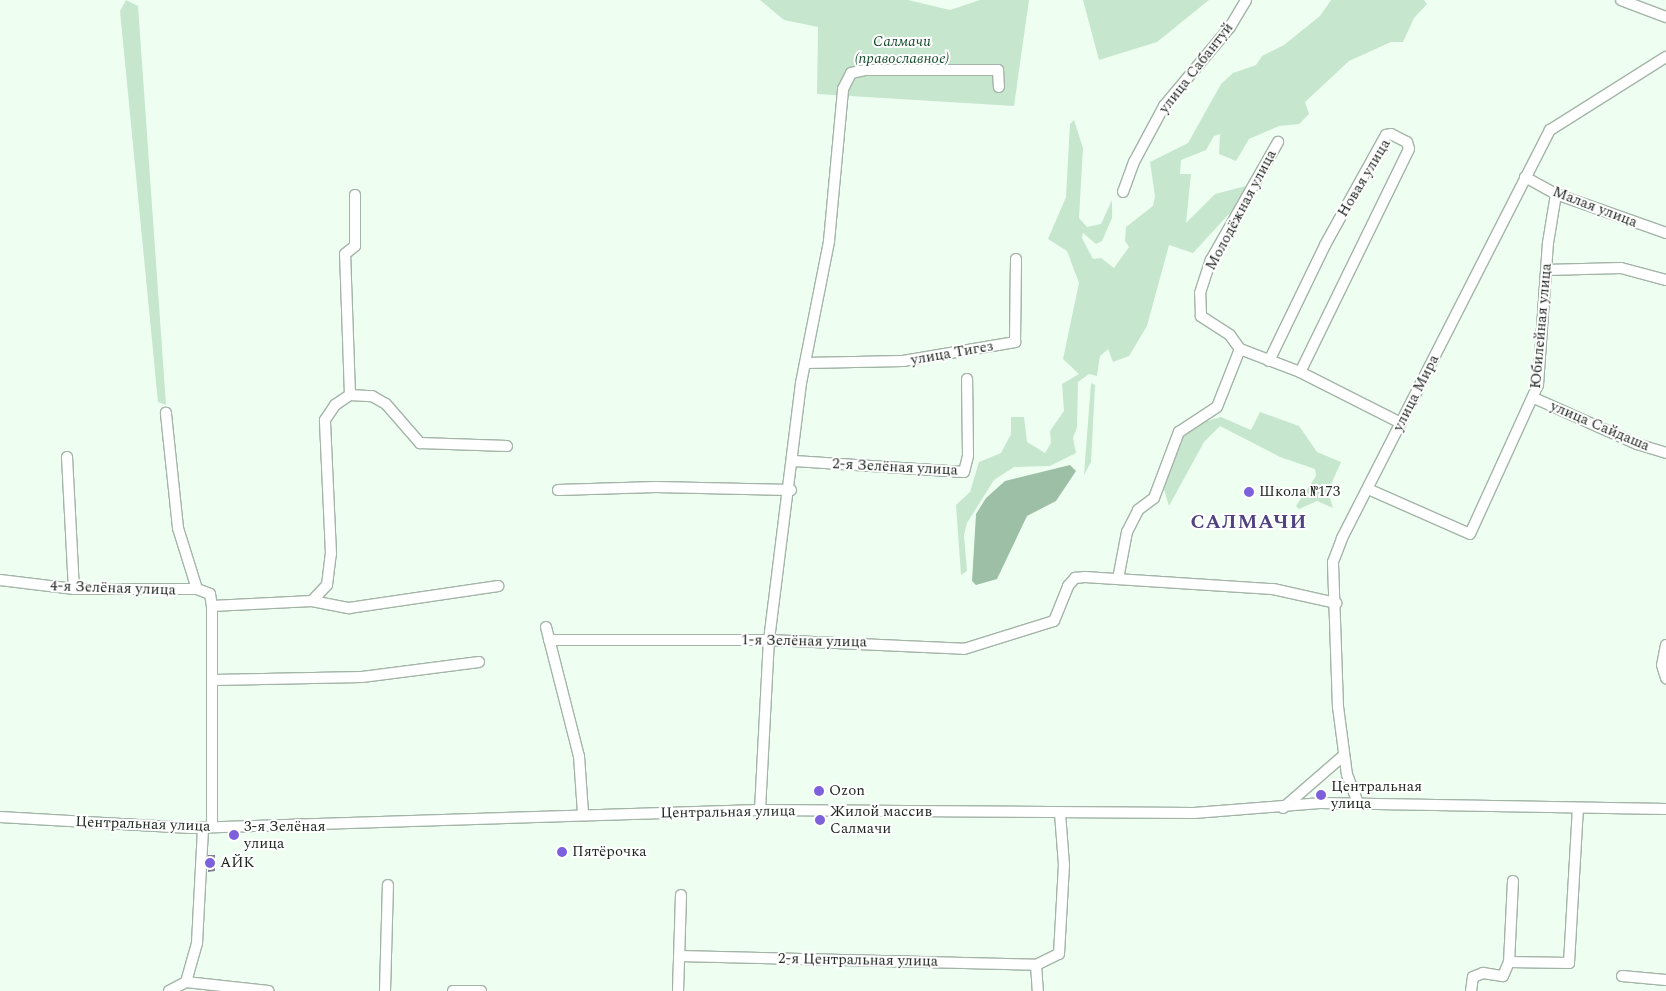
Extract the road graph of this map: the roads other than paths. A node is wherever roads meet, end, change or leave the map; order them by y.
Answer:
1 (1246, 0) edge
2 (1621, 0) edge
3 (1652, 5) edge
4 (1666, 17) edge
5 (1666, 57) edge
6 (999, 87) dead end
7 (1278, 142) dead end
8 (1525, 178) junction
9 (1123, 192) dead end
10 (1556, 194) junction
11 (355, 195) dead end
12 (1666, 233) edge
13 (1016, 259) dead end
14 (1546, 270) junction
15 (1666, 280) edge
16 (1240, 349) junction
17 (1269, 361) junction
18 (806, 363) junction
19 (1300, 372) junction
20 (968, 379) dead end
21 (350, 395) junction
22 (1534, 398) junction
23 (166, 413) dead end
24 (1401, 423) junction
25 (507, 446) dead end
26 (1666, 453) edge
27 (68, 456) dead end
28 (794, 461) junction
29 (1368, 489) junction
30 (558, 490) dead end
31 (791, 490) junction
32 (1118, 579) junction
33 (0, 580) edge
34 (498, 586) dead end
35 (74, 589) junction
36 (197, 589) junction
37 (312, 601) junction
38 (1336, 604) junction
39 (212, 606) junction
40 (546, 627) dead end
41 (549, 640) junction
42 (770, 640) junction
43 (1666, 645) edge
44 (479, 662) dead end
45 (1666, 678) edge
46 (214, 680) junction
47 (1343, 756) junction
48 (1358, 803) junction
49 (1283, 808) junction
50 (1578, 808) junction
51 (1666, 809) edge
52 (760, 810) junction
53 (583, 813) junction
54 (1060, 813) junction
55 (0, 817) edge
56 (207, 827) junction
57 (1513, 881) dead end
58 (388, 885) dead end
59 (681, 895) dead end
60 (679, 956) junction
61 (1510, 962) junction
62 (1036, 965) junction
63 (1622, 976) dead end
64 (1666, 980) edge
65 (186, 982) junction
66 (170, 991) edge
67 (269, 991) edge
68 (385, 991) edge
69 (453, 991) edge
70 (481, 991) edge
71 (678, 991) edge
72 (1038, 991) edge
73 (1471, 991) edge

1 - 9 street, улица Сабантуй
2 - 3 street
3 - 4 street
5 - 8 street, улица Мира
6 - 18 street
7 - 16 street, Молодёжная улица
8 - 10 street, Малая улица
8 - 24 street, улица Мира
10 - 12 street, Малая улица
10 - 14 street, Юбилейная улица
11 - 21 street
13 - 18 street, улица Тигез
14 - 15 street
14 - 22 street, Юбилейная улица
16 - 17 street, Молодёжная улица
16 - 32 street
17 - 19 street, Молодёжная улица
17 - 19 street, Новая улица
18 - 28 street
19 - 24 street, Молодёжная улица
20 - 28 street, 2-я Зелёная улица
21 - 25 street
21 - 37 street
22 - 26 street, улица Сайдаша
22 - 29 street, Юбилейная улица
23 - 36 street, 4-я Зелёная улица
24 - 29 street, улица Мира
27 - 35 street
28 - 31 street
29 - 38 street, улица Мира
30 - 31 street
31 - 42 street
32 - 38 street
32 - 42 street, 1-я Зелёная улица
33 - 35 street, 4-я Зелёная улица
34 - 37 street
35 - 36 street, 4-я Зелёная улица
36 - 39 street
37 - 39 street
38 - 47 street, улица Мира
39 - 46 street
40 - 41 street
41 - 42 street, 1-я Зелёная улица
41 - 53 street
42 - 52 street
43 - 45 street
44 - 46 street
46 - 56 street
47 - 48 street, улица Мира
47 - 49 street
48 - 49 street, Центральная улица
48 - 50 street, Центральная улица
49 - 54 street, Центральная улица
50 - 51 street, Центральная улица
50 - 61 street
52 - 53 street, Центральная улица
52 - 54 street, Центральная улица
53 - 56 street, Центральная улица
54 - 62 street, 2-я Центральная улица
55 - 56 street, Центральная улица
56 - 65 street
57 - 61 street
58 - 68 street
59 - 60 street
60 - 62 street, 2-я Центральная улица
60 - 71 street
61 - 73 street
62 - 72 street
63 - 64 street
65 - 66 street
65 - 67 street
69 - 70 street

